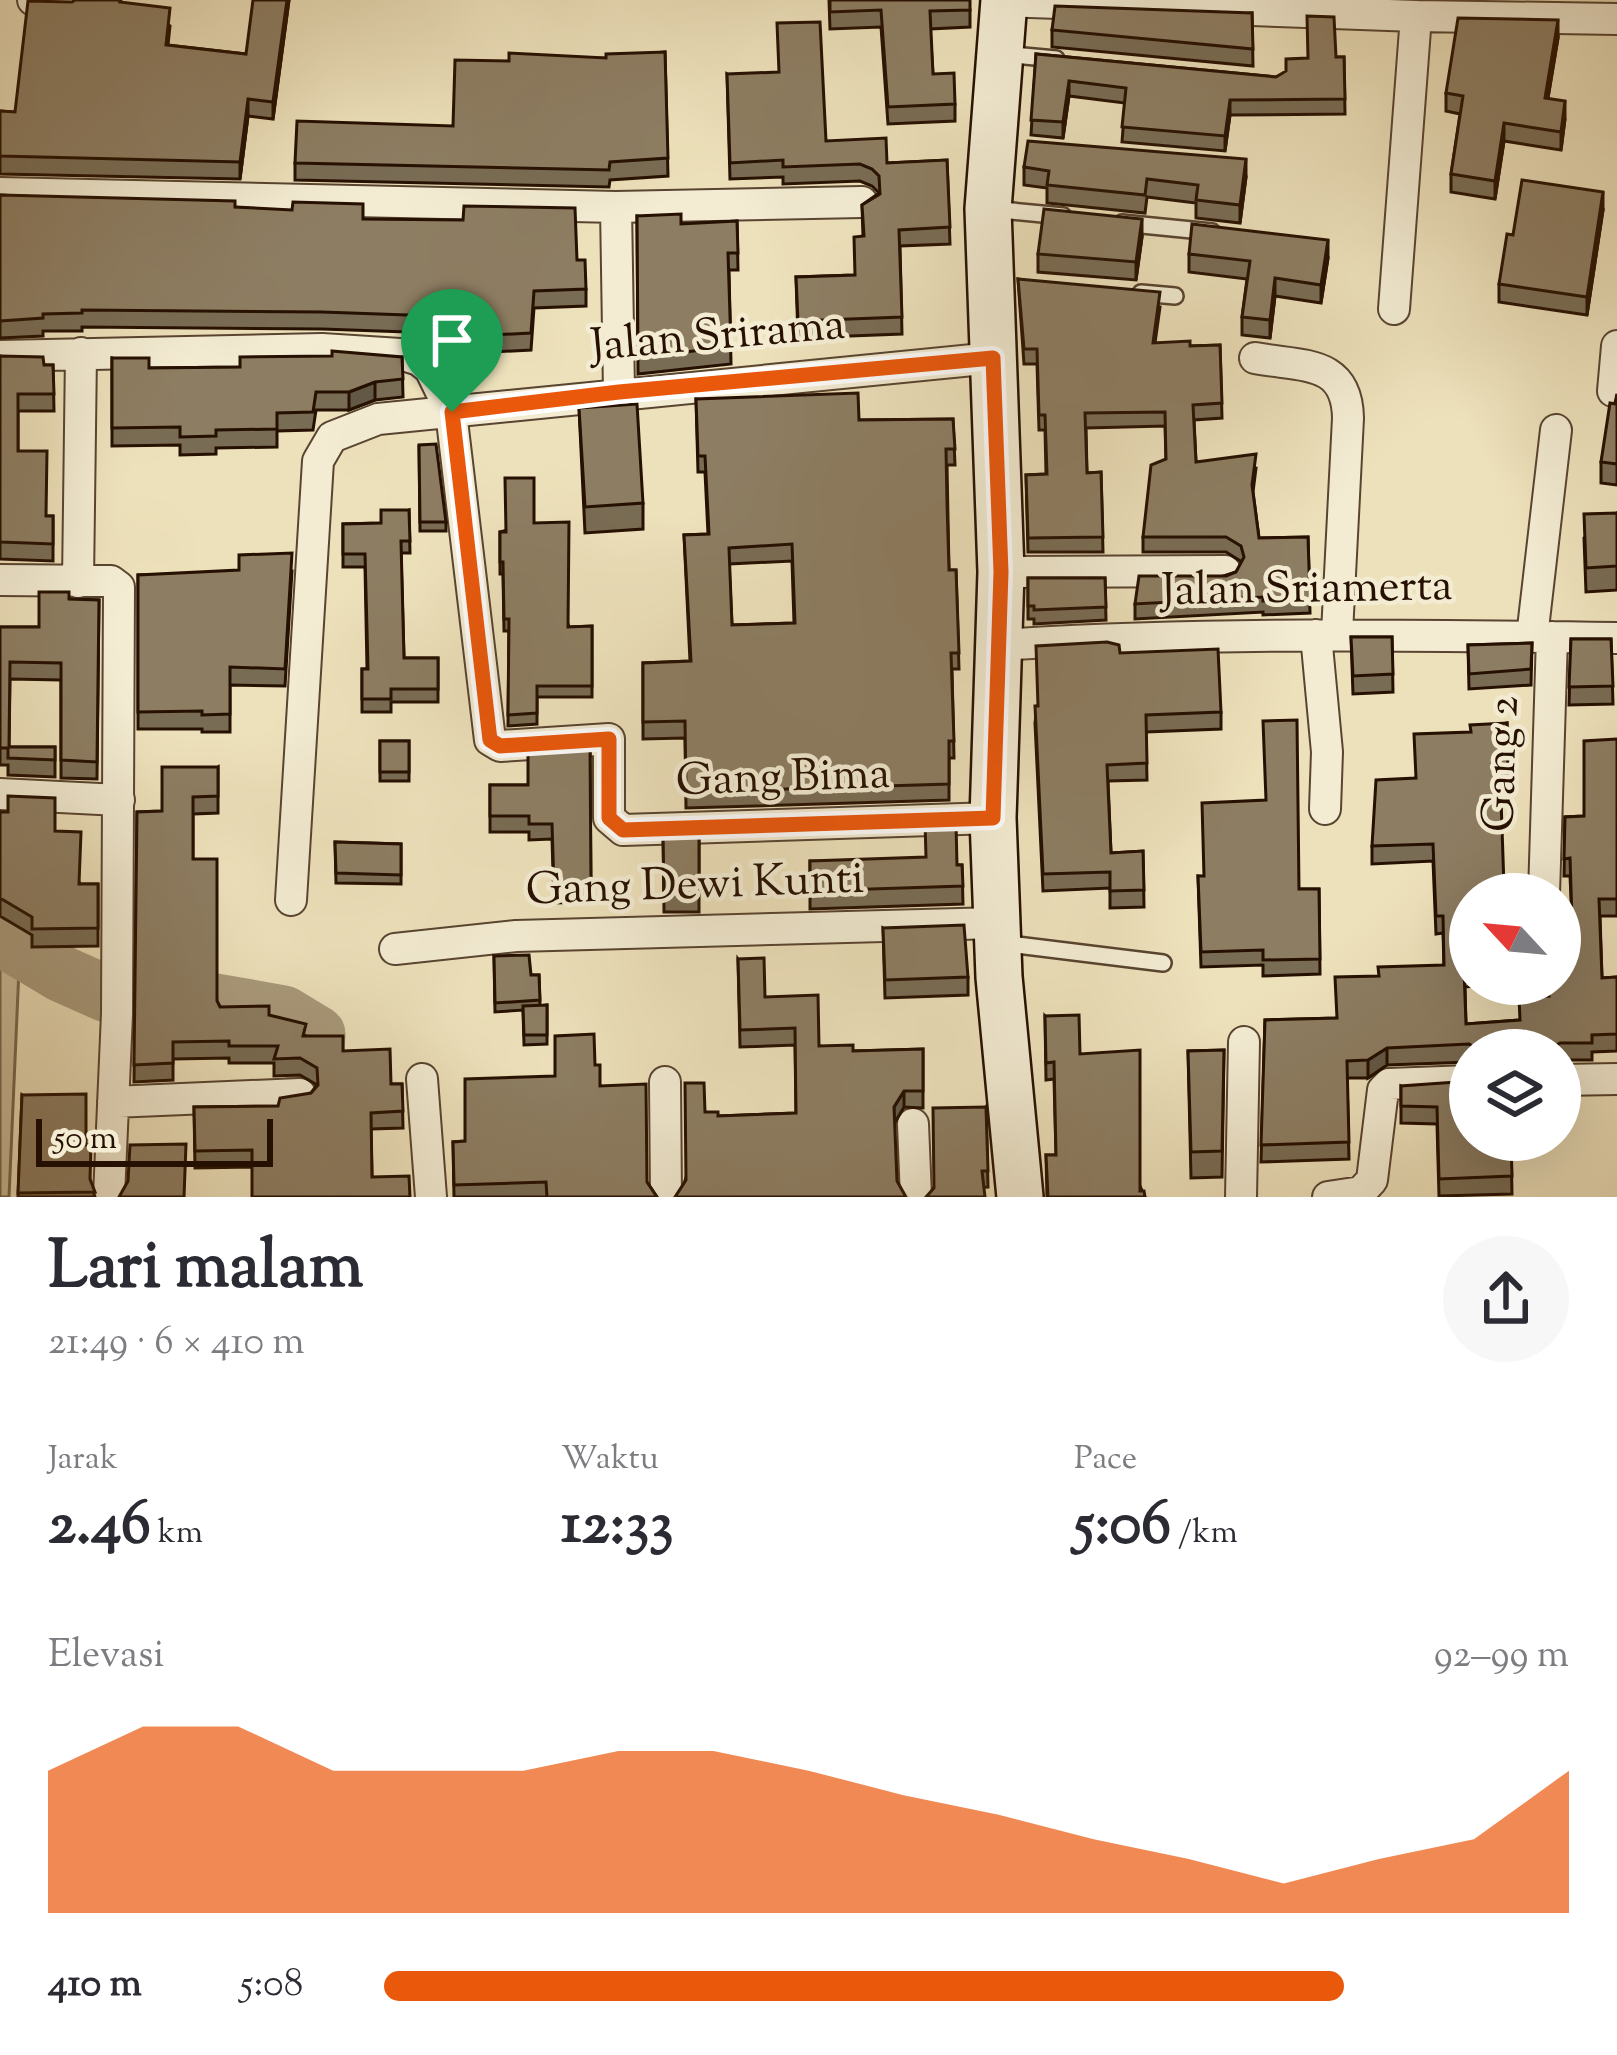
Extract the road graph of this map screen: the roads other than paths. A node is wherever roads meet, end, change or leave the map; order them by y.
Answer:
1 (33, 0) edge
2 (71, 0) edge
3 (1004, 0) edge
4 (1416, 16) junction
5 (1617, 19) edge
6 (999, 53) junction
7 (1083, 61) edge
8 (0, 193) edge
9 (862, 202) edge
10 (616, 206) junction
11 (988, 208) junction
12 (1080, 218) edge
13 (1103, 221) edge
14 (1230, 233) edge
15 (1127, 291) edge
16 (1175, 296) dead end
17 (1394, 309) dead end
18 (1617, 346) edge
19 (81, 352) junction
20 (0, 356) edge
21 (993, 358) junction
22 (1255, 358) dead end
23 (619, 392) junction
24 (1612, 392) edge
25 (452, 412) junction
26 (1556, 430) dead end
27 (1001, 572) junction
28 (1226, 572) edge
29 (0, 580) edge
30 (78, 582) junction
31 (1327, 634) junction
32 (1542, 637) junction
33 (1617, 638) edge
34 (998, 646) junction
35 (0, 794) edge
36 (119, 800) junction
37 (1325, 809) dead end
38 (993, 818) junction
39 (1544, 873) edge
40 (291, 900) dead end
41 (998, 933) junction
42 (395, 949) dead end
43 (1163, 962) dead end
44 (1244, 1042) dead end
45 (422, 1079) dead end
46 (1617, 1079) edge
47 (1581, 1080) edge
48 (665, 1082) dead end
49 (1449, 1082) edge
50 (300, 1094) edge
51 (113, 1102) junction
52 (913, 1124) dead end
53 (110, 1197) edge
54 (431, 1197) edge
55 (666, 1197) edge
56 (916, 1197) edge
57 (1020, 1197) edge
58 (1241, 1197) edge
59 (1328, 1197) edge

1 - 2 street
3 - 4 street
3 - 6 main road
4 - 5 street
4 - 17 street
6 - 7 lane
6 - 11 main road
8 - 10 street
9 - 10 street
10 - 23 street
11 - 12 lane
11 - 21 main road
13 - 14 lane
15 - 16 lane
18 - 24 street
19 - 20 street
19 - 25 street
19 - 30 street
21 - 23 street, Jalan Srirama
21 - 27 main road
22 - 31 street
23 - 25 street, Jalan Srirama
25 - 38 street, Gang Bima
25 - 40 street, Jalan Srirama
26 - 32 street, Gang 2
27 - 28 street
27 - 34 main road
29 - 30 street
30 - 36 street
31 - 32 street, Jalan Sriamerta
31 - 34 street, Jalan Sriamerta
31 - 37 street
32 - 33 street, Jalan Sriamerta
32 - 39 street, Gang 2
34 - 38 main road
35 - 36 street
36 - 51 street
38 - 41 main road
41 - 42 street, Gang Dewi Kunti
41 - 43 lane
41 - 57 main road
44 - 58 street
45 - 54 street
46 - 47 street
48 - 55 street
49 - 59 street
50 - 51 street
51 - 53 street
52 - 56 street

